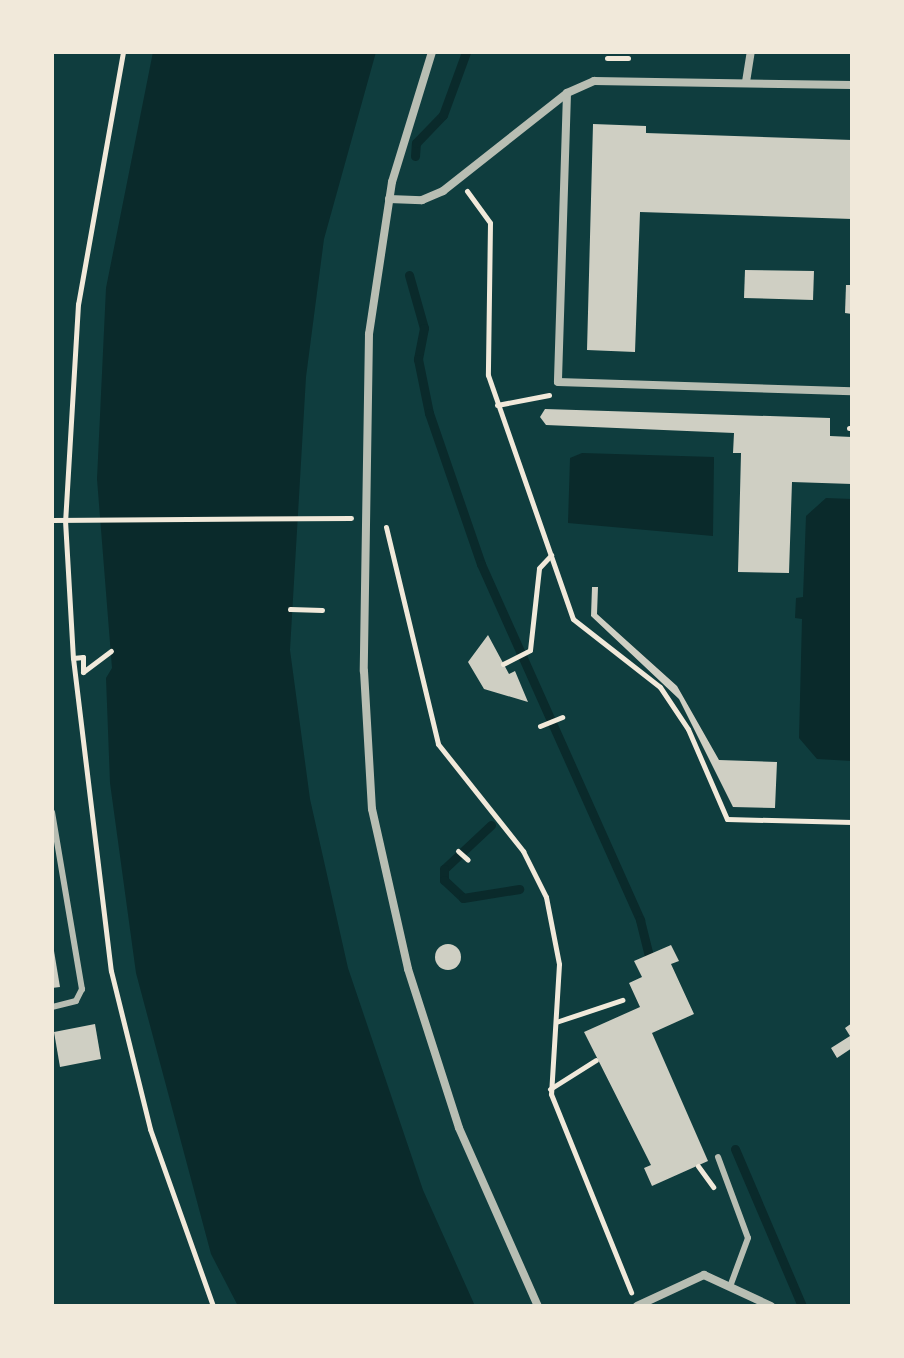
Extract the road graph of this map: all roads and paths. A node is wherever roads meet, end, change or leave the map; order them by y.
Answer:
1 (123, 52) edge
2 (432, 52) edge
3 (751, 52) edge
4 (607, 58) dead end
5 (628, 58) dead end
6 (746, 82) junction
7 (852, 85) edge
8 (567, 93) junction
9 (467, 190) dead end
10 (389, 199) junction
11 (852, 391) edge
12 (551, 395) dead end
13 (497, 405) junction
14 (351, 518) dead end
15 (383, 518) dead end
16 (52, 520) edge
17 (65, 520) junction
18 (551, 555) junction
19 (290, 609) dead end
20 (322, 610) dead end
21 (111, 651) dead end
22 (73, 658) junction
23 (503, 664) dead end
24 (562, 717) dead end
25 (540, 726) dead end
26 (52, 812) edge
27 (852, 822) edge
28 (458, 851) dead end
29 (468, 860) dead end
30 (622, 1000) dead end
31 (52, 1007) edge
32 (556, 1022) junction
33 (596, 1060) dead end
34 (550, 1089) junction
35 (718, 1157) dead end
36 (698, 1166) dead end
37 (706, 1184) dead end
38 (731, 1284) junction
39 (213, 1306) edge
40 (538, 1306) edge
41 (636, 1306) edge
42 (771, 1306) edge

1 - 17 path
2 - 10 street
3 - 6 street
4 - 5 path
6 - 7 street
6 - 8 street
8 - 10 street
8 - 11 street
9 - 13 path
10 - 40 street
12 - 13 path
13 - 18 path
14 - 17 path
15 - 32 path
16 - 17 path
17 - 22 path
18 - 23 path
18 - 27 path
19 - 20 path
21 - 22 path
22 - 39 path
24 - 25 path
26 - 31 lane
28 - 29 path
30 - 32 path
32 - 34 path
33 - 34 path
34 - 41 path
35 - 38 lane
36 - 37 path
38 - 41 street
38 - 42 street

